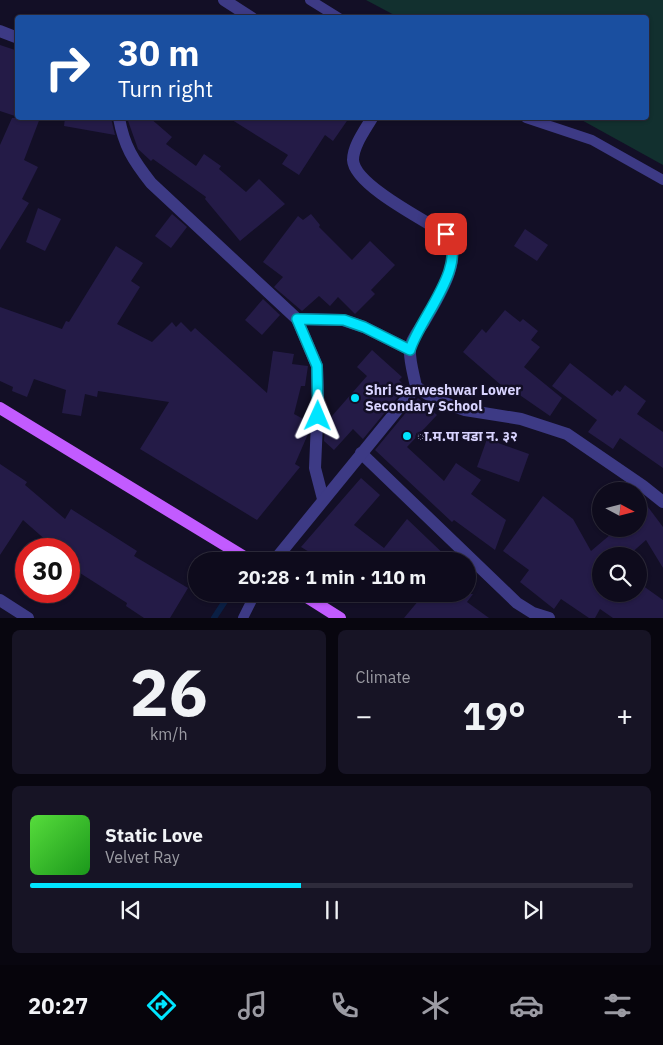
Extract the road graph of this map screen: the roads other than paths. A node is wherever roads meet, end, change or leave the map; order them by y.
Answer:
1 (224, 0) edge
2 (310, 0) edge
3 (247, 15) edge
4 (334, 15) edge
5 (0, 32) edge
6 (15, 37) edge
7 (119, 120) edge
8 (371, 120) edge
9 (532, 120) edge
10 (663, 180) edge
11 (297, 319) junction
12 (410, 350) junction
13 (416, 387) junction
14 (0, 408) edge
15 (361, 454) junction
16 (323, 499) junction
17 (663, 502) edge
18 (236, 552) edge
19 (281, 552) edge
20 (0, 600) edge
21 (251, 602) edge
22 (315, 602) edge
23 (28, 618) edge
24 (243, 618) edge
25 (340, 618) edge
26 (549, 618) edge

1 - 3 street
2 - 4 lane
5 - 6 street
7 - 11 street
8 - 12 street
9 - 10 lane
11 - 12 street
11 - 16 street
12 - 13 street
13 - 15 street
13 - 17 street
14 - 18 main road
15 - 16 street
15 - 26 street
16 - 19 street
20 - 23 street
21 - 24 lane
22 - 25 main road

